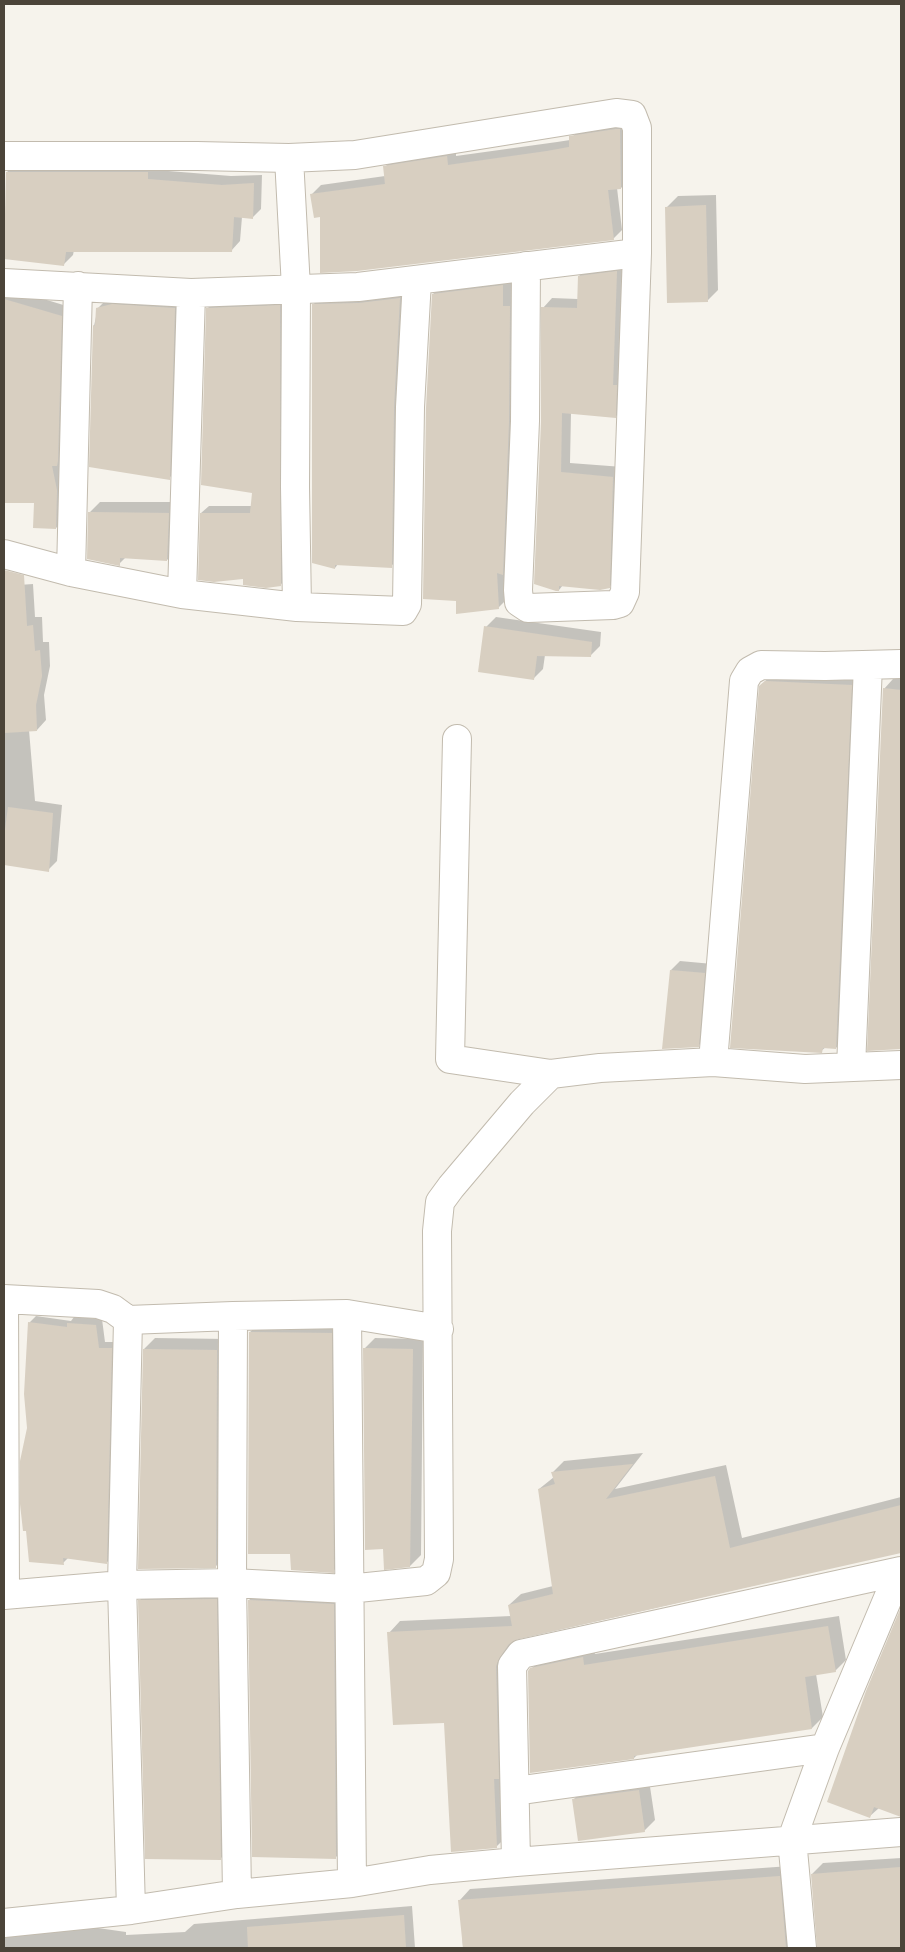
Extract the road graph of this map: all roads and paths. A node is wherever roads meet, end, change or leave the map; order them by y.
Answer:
1 (4, 156) edge
2 (289, 158) junction
3 (637, 253) junction
4 (526, 266) junction
5 (417, 280) junction
6 (4, 282) edge
7 (78, 286) junction
8 (296, 288) junction
9 (190, 293) junction
10 (4, 554) edge
11 (71, 572) junction
12 (182, 594) junction
13 (297, 607) junction
14 (868, 664) junction
15 (901, 664) edge
16 (457, 739) dead end
17 (713, 1062) junction
18 (901, 1065) edge
19 (851, 1067) junction
20 (551, 1074) junction
21 (4, 1299) edge
22 (347, 1314) junction
23 (233, 1316) junction
24 (128, 1320) junction
25 (439, 1329) junction
26 (900, 1572) edge
27 (232, 1583) junction
28 (122, 1585) junction
29 (348, 1589) junction
30 (4, 1595) edge
31 (824, 1748) junction
32 (515, 1791) junction
33 (901, 1832) edge
34 (792, 1839) junction
35 (516, 1862) junction
36 (352, 1883) junction
37 (236, 1894) junction
38 (131, 1910) junction
39 (4, 1923) edge
40 (802, 1948) edge

1 - 2 street
2 - 3 street
2 - 8 street
3 - 4 street
3 - 4 street
4 - 5 street
5 - 8 street
5 - 13 street
6 - 7 street
7 - 9 street
7 - 11 street
8 - 9 street
8 - 13 street
9 - 12 street
10 - 11 street
11 - 12 street
12 - 13 street
14 - 15 street
14 - 17 street
14 - 19 street
16 - 20 street
17 - 19 street
17 - 20 street
18 - 19 street
20 - 25 street
21 - 24 street
21 - 30 street
22 - 23 street
22 - 25 street
22 - 29 street
23 - 24 street
23 - 27 street
24 - 28 street
25 - 29 street
26 - 31 street
26 - 32 street
27 - 28 street
27 - 29 street
27 - 37 street
28 - 30 street
28 - 38 street
29 - 36 street
31 - 32 street
31 - 34 street
32 - 35 street
33 - 34 street
34 - 35 street
34 - 40 street
35 - 36 street
36 - 37 street
37 - 38 street
38 - 39 street

